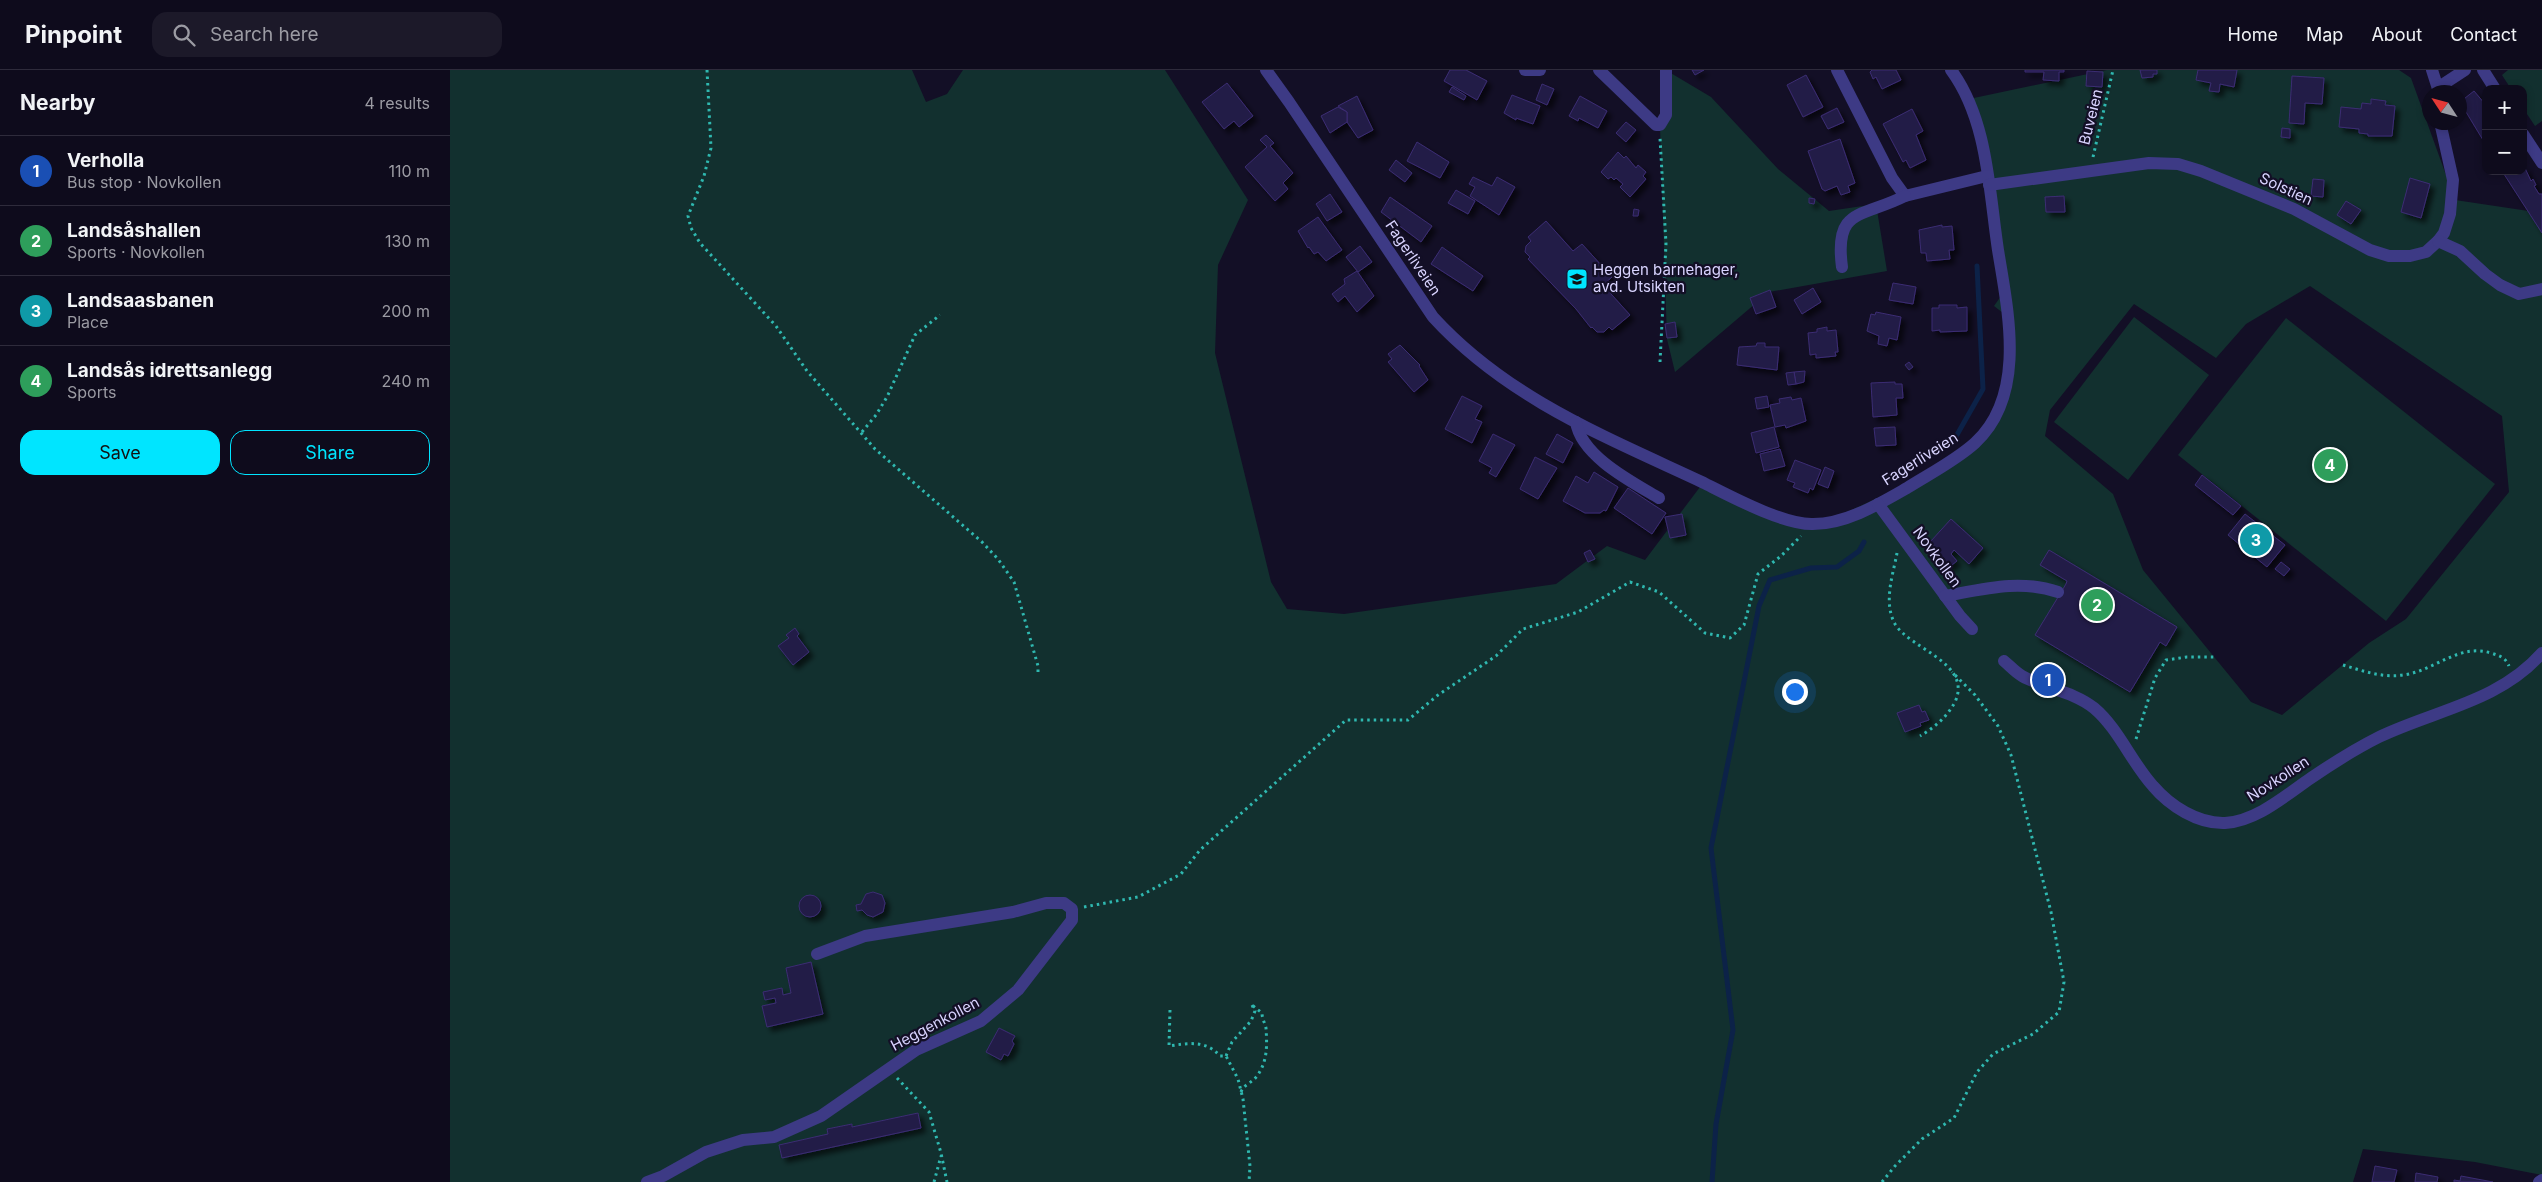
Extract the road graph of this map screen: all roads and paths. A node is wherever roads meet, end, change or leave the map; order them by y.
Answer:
1 (707, 70) edge
2 (1266, 70) edge
3 (1525, 70) edge
4 (1540, 70) edge
5 (1599, 70) edge
6 (1666, 70) edge
7 (1837, 70) edge
8 (1951, 70) edge
9 (2113, 70) edge
10 (2432, 70) edge
11 (2465, 70) edge
12 (2483, 70) edge
13 (2437, 85) edge
14 (2446, 85) edge
15 (2492, 85) edge
16 (1660, 125) junction
17 (2442, 130) edge
18 (2537, 144) edge
19 (2542, 164) edge
20 (2090, 170) junction
21 (1988, 180) junction
22 (1905, 196) junction
23 (2438, 242) junction
24 (1842, 267) dead end
25 (2542, 289) edge
26 (940, 315) dead end
27 (1660, 362) dead end
28 (1576, 422) junction
29 (862, 432) junction
30 (1659, 498) dead end
31 (1878, 504) junction
32 (1812, 524) junction
33 (1903, 538) junction
34 (2058, 592) dead end
35 (1945, 596) junction
36 (1972, 628) dead end
37 (2542, 654) edge
38 (2215, 657) dead end
39 (2004, 661) dead end
40 (2342, 665) dead end
41 (1952, 672) junction
42 (1038, 675) dead end
43 (2513, 678) junction
44 (1920, 736) dead end
45 (2129, 755) junction
46 (1072, 909) junction
47 (817, 954) dead end
48 (1170, 1010) dead end
49 (1226, 1056) junction
50 (889, 1068) junction
51 (1241, 1093) junction
52 (941, 1153) junction
53 (648, 1182) edge
54 (934, 1182) edge
55 (947, 1182) edge
56 (1250, 1182) edge
57 (1882, 1182) edge

1 - 29 path
2 - 28 street, Fagerliveien
3 - 4 street
5 - 16 street
6 - 16 street
7 - 22 street
8 - 21 street, Fagerliveien
9 - 20 path, Buveien
10 - 13 street
11 - 14 street
12 - 15 street
16 - 27 path
17 - 23 street
18 - 19 street
20 - 21 street, Solstien
20 - 23 street, Solstien
21 - 22 street, Solstien
21 - 31 street, Fagerliveien
22 - 24 street, Solstien
23 - 25 street
26 - 29 path
28 - 30 street
28 - 32 street, Fagerliveien
29 - 42 path
31 - 32 street, Fagerliveien
31 - 33 street, Novkollen
32 - 46 path
33 - 35 street, Novkollen
33 - 41 path
34 - 35 street
35 - 36 street, Novkollen
37 - 43 street, Novkollen
38 - 45 path
39 - 45 street, Novkollen
40 - 43 path
41 - 44 path
41 - 57 path
43 - 45 street, Novkollen
46 - 47 street
46 - 50 street, Heggenkollen
48 - 49 path
49 - 51 path
49 - 51 path
50 - 52 path
50 - 53 street, Heggenkollen
51 - 56 path
52 - 54 path
52 - 55 path

